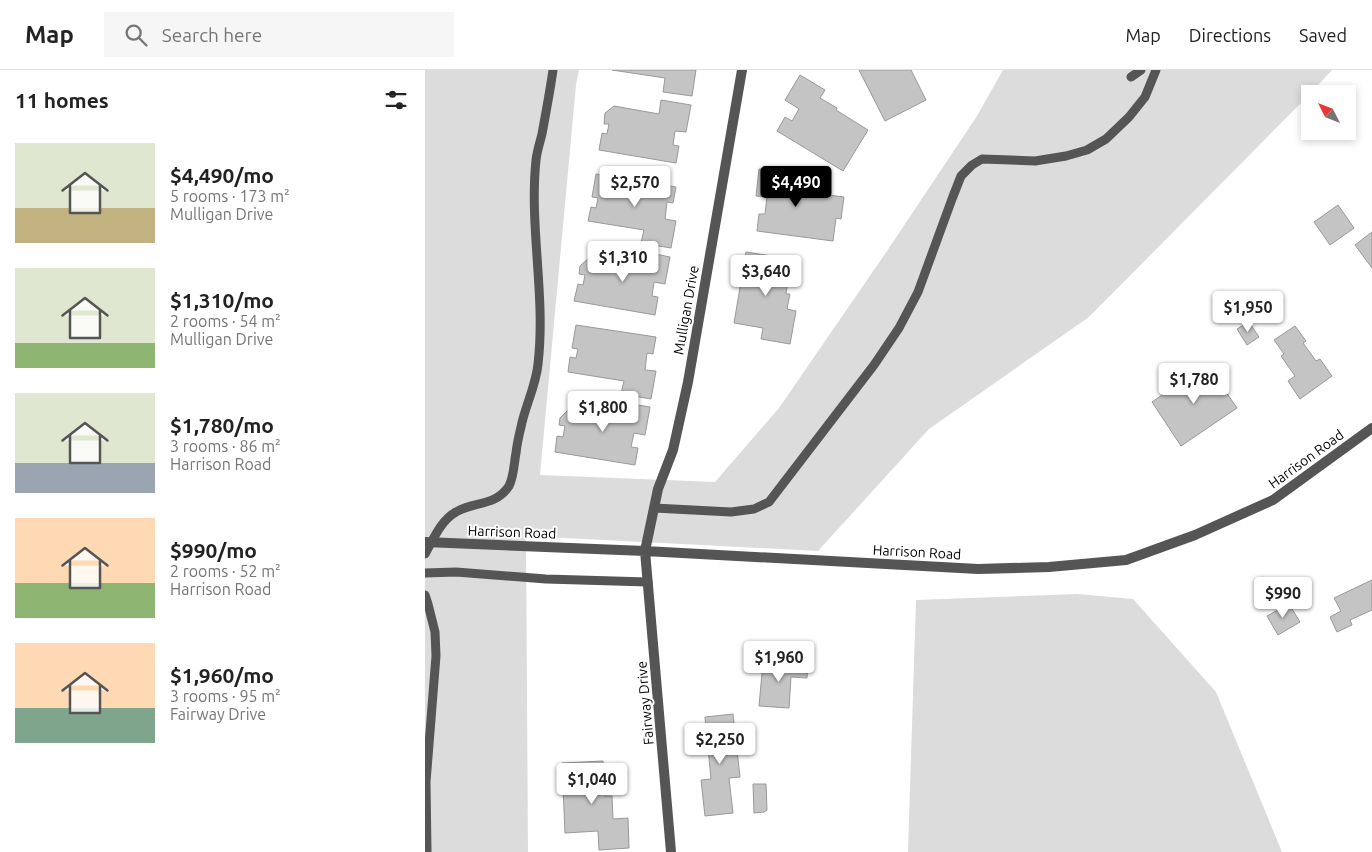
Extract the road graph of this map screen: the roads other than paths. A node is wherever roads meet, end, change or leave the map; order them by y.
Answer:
1 (553, 70) edge
2 (742, 70) edge
3 (1141, 70) edge
4 (1156, 70) edge
5 (1131, 77) dead end
6 (1372, 428) edge
7 (654, 508) junction
8 (428, 542) edge
9 (645, 551) junction
10 (425, 554) edge
11 (425, 573) edge
12 (648, 582) junction
13 (425, 595) edge
14 (427, 852) edge
15 (671, 852) edge

1 - 8 lane
2 - 7 street, Mulligan Drive
3 - 5 lane
4 - 7 lane
6 - 9 street, Harrison Road
7 - 9 street, Mulligan Drive
8 - 9 street, Harrison Road
8 - 10 lane
9 - 12 street, Fairway Drive
11 - 12 lane
12 - 15 street, Fairway Drive
13 - 14 lane

